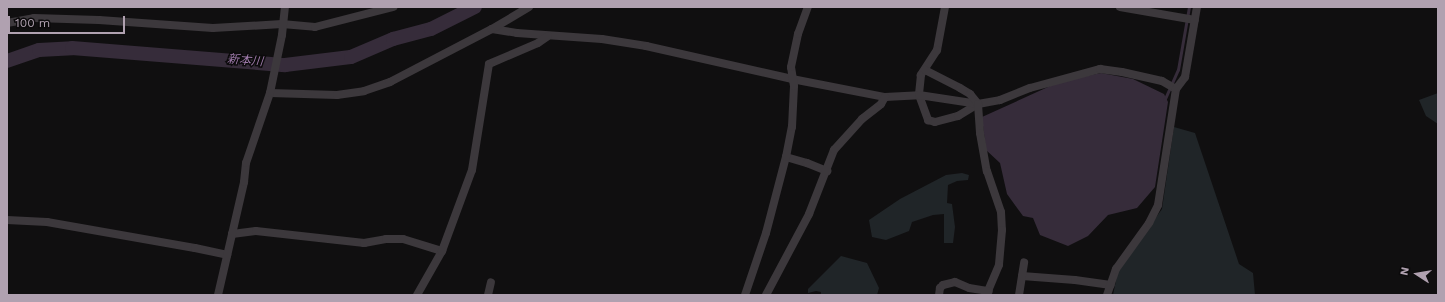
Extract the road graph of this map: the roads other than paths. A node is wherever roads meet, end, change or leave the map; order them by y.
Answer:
1 (285, 7) edge
2 (393, 7) edge
3 (529, 7) edge
4 (808, 7) edge
5 (945, 7) edge
6 (1120, 7) edge
7 (1197, 7) edge
8 (1195, 20) junction
9 (7, 23) edge
10 (282, 24) junction
11 (492, 29) junction
12 (548, 36) junction
13 (925, 70) junction
14 (792, 79) junction
15 (270, 89) junction
16 (1176, 89) junction
17 (919, 95) junction
18 (885, 98) junction
19 (978, 104) junction
20 (786, 157) junction
21 (827, 171) junction
22 (7, 220) edge
23 (232, 234) junction
24 (442, 251) junction
25 (227, 256) junction
26 (1024, 262) dead end
27 (1022, 276) junction
28 (491, 282) dead end
29 (1111, 285) junction
30 (988, 293) edge
31 (218, 295) edge
32 (417, 295) edge
33 (488, 295) edge
34 (744, 295) edge
35 (766, 295) edge
36 (939, 295) edge
37 (1019, 295) edge
38 (1107, 295) edge

1 - 10 street
2 - 10 street
3 - 11 street
4 - 14 street
5 - 13 street
6 - 8 street
7 - 8 street
8 - 16 street
9 - 10 street
10 - 15 street
11 - 12 street
11 - 15 street
12 - 14 street
12 - 24 street
13 - 17 street
13 - 19 street
14 - 18 street
14 - 20 street
15 - 23 street
16 - 19 street
16 - 29 street
17 - 18 street
17 - 19 street
17 - 19 street
18 - 21 street
19 - 30 street
20 - 21 street
20 - 34 street
21 - 35 street
22 - 25 street
23 - 24 street
23 - 25 street
24 - 32 street
25 - 31 street
26 - 27 street
27 - 29 street
27 - 37 street
28 - 33 street
29 - 38 street
30 - 36 street

